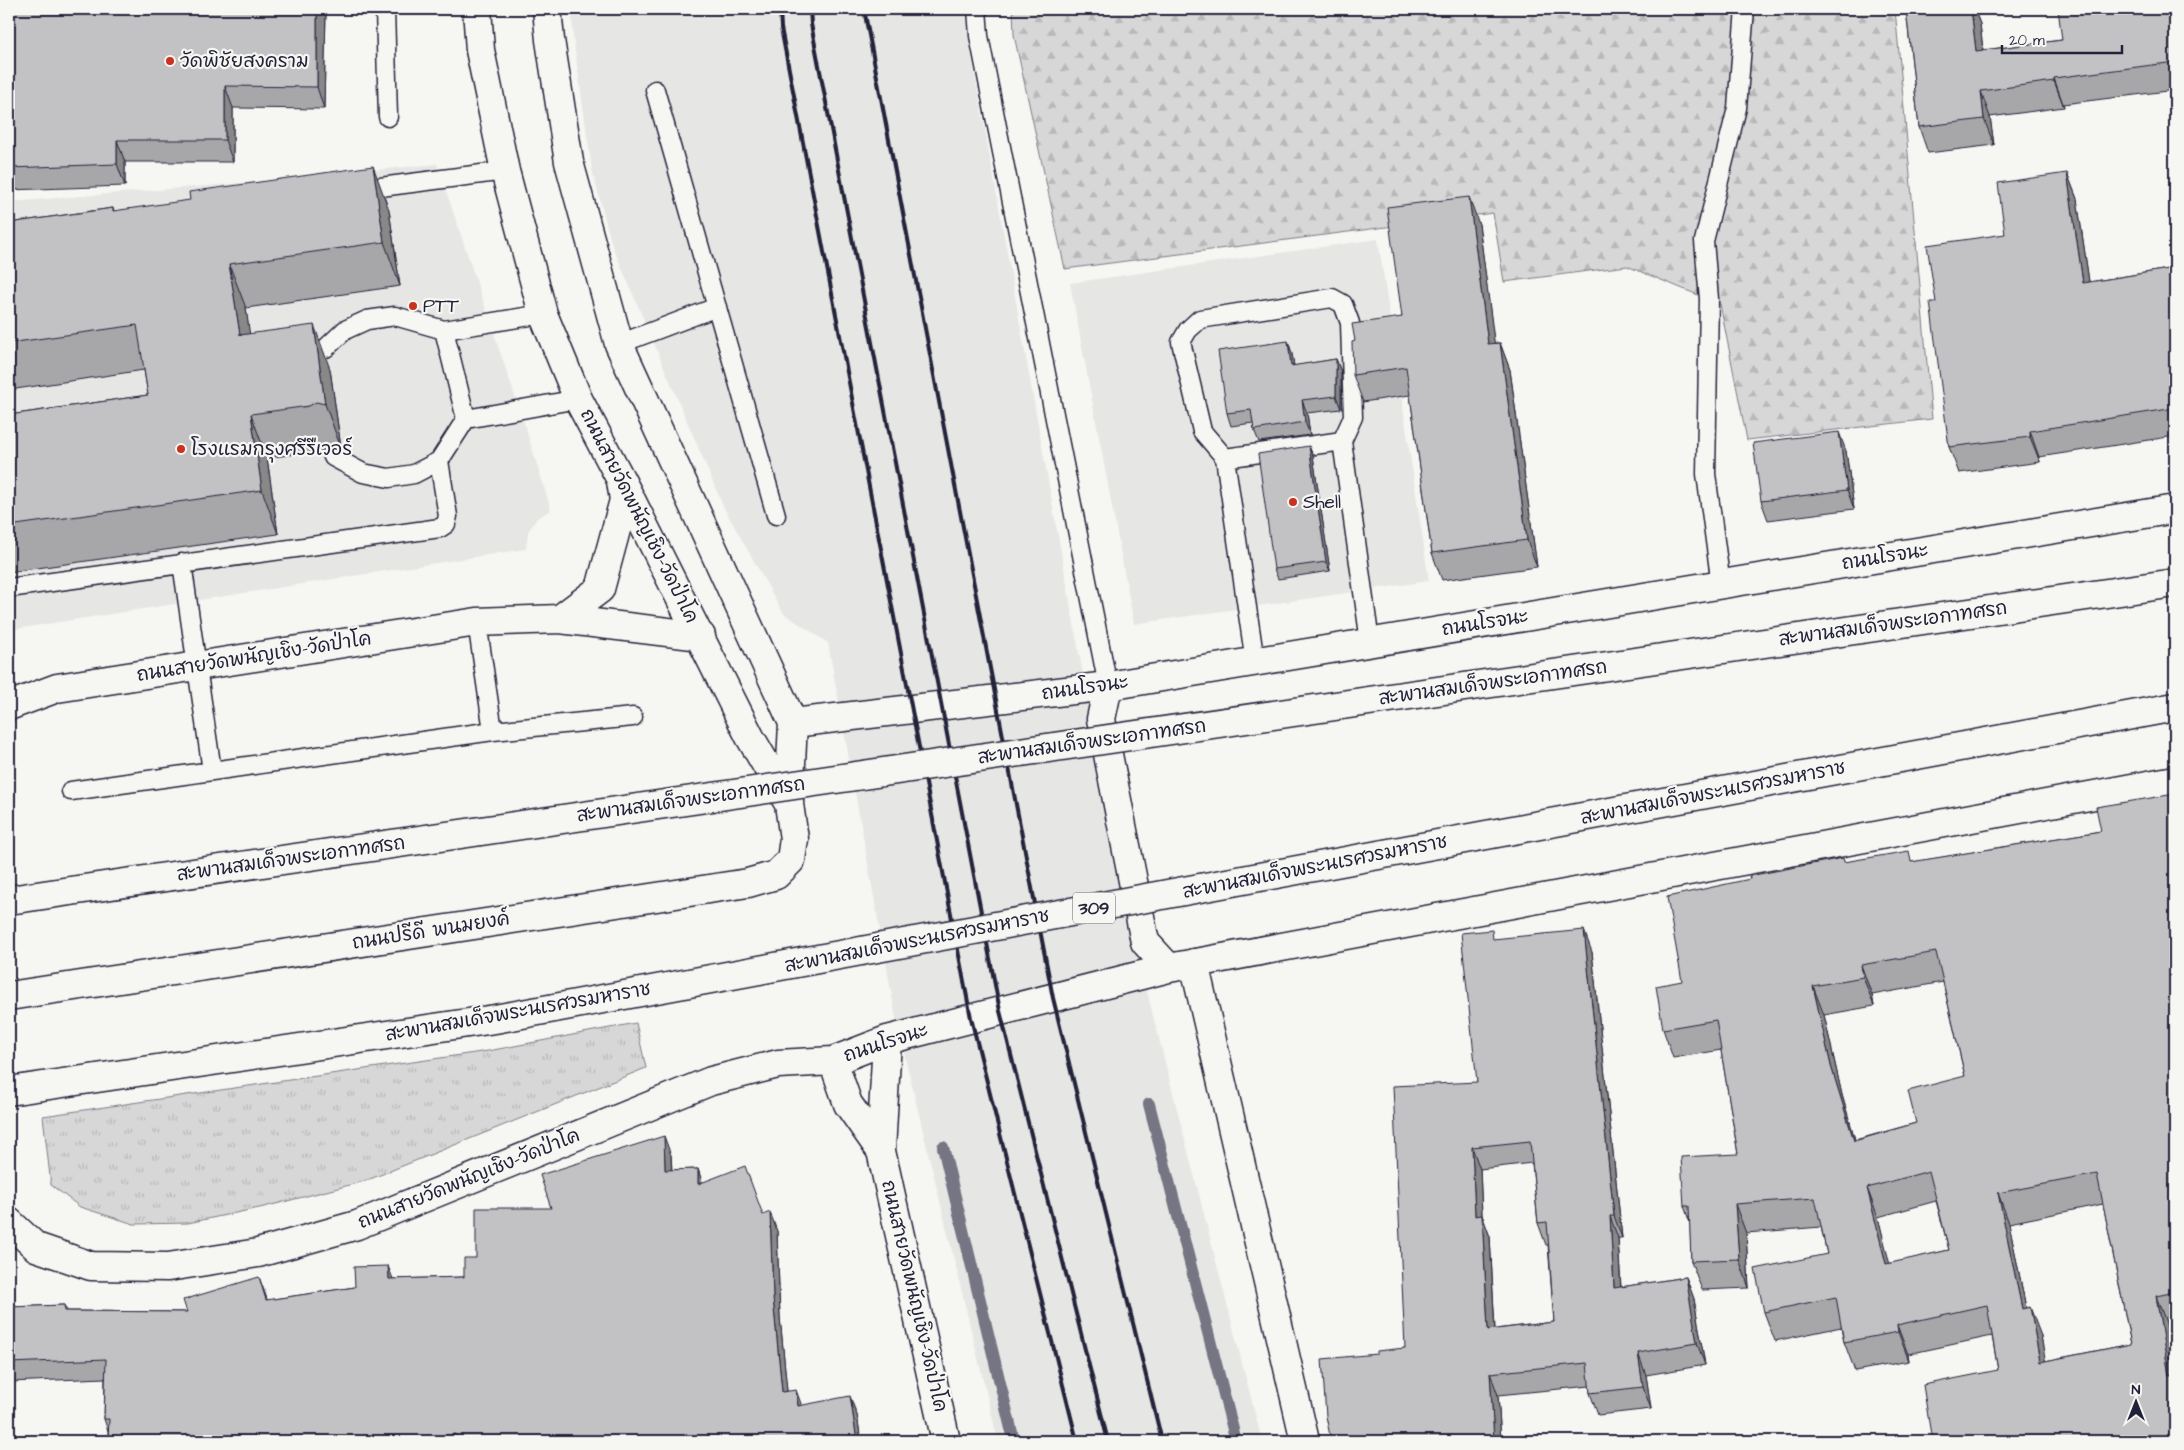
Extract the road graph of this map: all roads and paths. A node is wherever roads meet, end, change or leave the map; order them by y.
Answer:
1 (385, 9) edge
2 (477, 9) edge
3 (547, 9) edge
4 (977, 9) edge
5 (1745, 9) edge
6 (655, 90) dead end
7 (388, 117) dead end
8 (505, 171) junction
9 (340, 192) edge
10 (717, 307) junction
11 (543, 314) junction
12 (444, 330) junction
13 (619, 344) junction
14 (326, 348) dead end
15 (578, 399) junction
16 (466, 419) junction
17 (1342, 441) junction
18 (333, 456) dead end
19 (1226, 458) junction
20 (439, 461) junction
21 (620, 478) junction
22 (2175, 509) edge
23 (776, 515) dead end
24 (182, 563) junction
25 (2175, 583) edge
26 (1721, 585) junction
27 (9, 588) edge
28 (560, 619) junction
29 (477, 622) junction
30 (700, 636) junction
31 (1370, 642) junction
32 (1255, 662) junction
33 (197, 666) junction
34 (1108, 686) junction
35 (9, 706) edge
36 (2175, 707) edge
37 (633, 717) dead end
38 (793, 723) junction
39 (493, 731) junction
40 (212, 771) junction
41 (2175, 780) edge
42 (71, 791) dead end
43 (789, 804) junction
44 (9, 900) edge
45 (1182, 965) junction
46 (14, 995) edge
47 (887, 1040) junction
48 (833, 1061) junction
49 (9, 1091) edge
50 (881, 1151) junction
51 (9, 1222) edge
52 (946, 1441) edge
53 (1305, 1441) edge

1 - 7 lane
2 - 8 main road, ถนนสายวัดพนัญเชิง-วัดป่าโค
3 - 13 main road
4 - 34 lane
5 - 26 lane
6 - 10 lane
8 - 9 lane
8 - 11 main road, ถนนสายวัดพนัญเชิง-วัดป่าโค
10 - 13 lane
10 - 23 lane
11 - 12 lane
11 - 15 main road, ถนนสายวัดพนัญเชิง-วัดป่าโค
12 - 14 lane
12 - 16 lane
13 - 38 main road
15 - 16 lane
15 - 21 main road, ถนนสายวัดพนัญเชิง-วัดป่าโค
16 - 20 lane
17 - 19 lane
17 - 19 lane
17 - 31 lane
18 - 20 lane
19 - 32 lane
20 - 24 lane
21 - 28 main road
21 - 30 main road, ถนนสายวัดพนัญเชิง-วัดป่าโค
22 - 26 main road, ถนนโรจนะ
24 - 27 lane
24 - 33 lane
25 - 44 main road, สะพานสมเด็จพระเอกาทศรถ, bridge
26 - 31 main road, ถนนโรจนะ
28 - 29 main road, ถนนสายวัดพนัญเชิง-วัดป่าโค
28 - 30 main road, ถนนสายวัดพนัญเชิง-วัดป่าโค
29 - 33 main road, ถนนสายวัดพนัญเชิง-วัดป่าโค
29 - 39 lane
30 - 43 main road
31 - 32 main road, ถนนโรจนะ
32 - 34 main road, ถนนโรจนะ
33 - 35 main road, ถนนสายวัดพนัญเชิง-วัดป่าโค
33 - 40 lane
34 - 38 main road, ถนนโรจนะ
34 - 45 main road
36 - 49 main road, สะพานสมเด็จพระนเรศวรมหาราช / 309, bridge
37 - 39 lane
38 - 43 main road
39 - 40 lane
40 - 42 lane
41 - 45 main road, ถนนโรจนะ
43 - 46 main road, ถนนปรีดี พนมยงค์
45 - 47 main road, ถนนโรจนะ
45 - 53 main road
47 - 48 main road, ถนนโรจนะ
47 - 50 main road, ถนนสายวัดพนัญเชิง-วัดป่าโค
48 - 50 main road, ถนนสายวัดพนัญเชิง-วัดป่าโค
48 - 51 main road, ถนนสายวัดพนัญเชิง-วัดป่าโค
50 - 52 main road, ถนนสายวัดพนัญเชิง-วัดป่าโค

